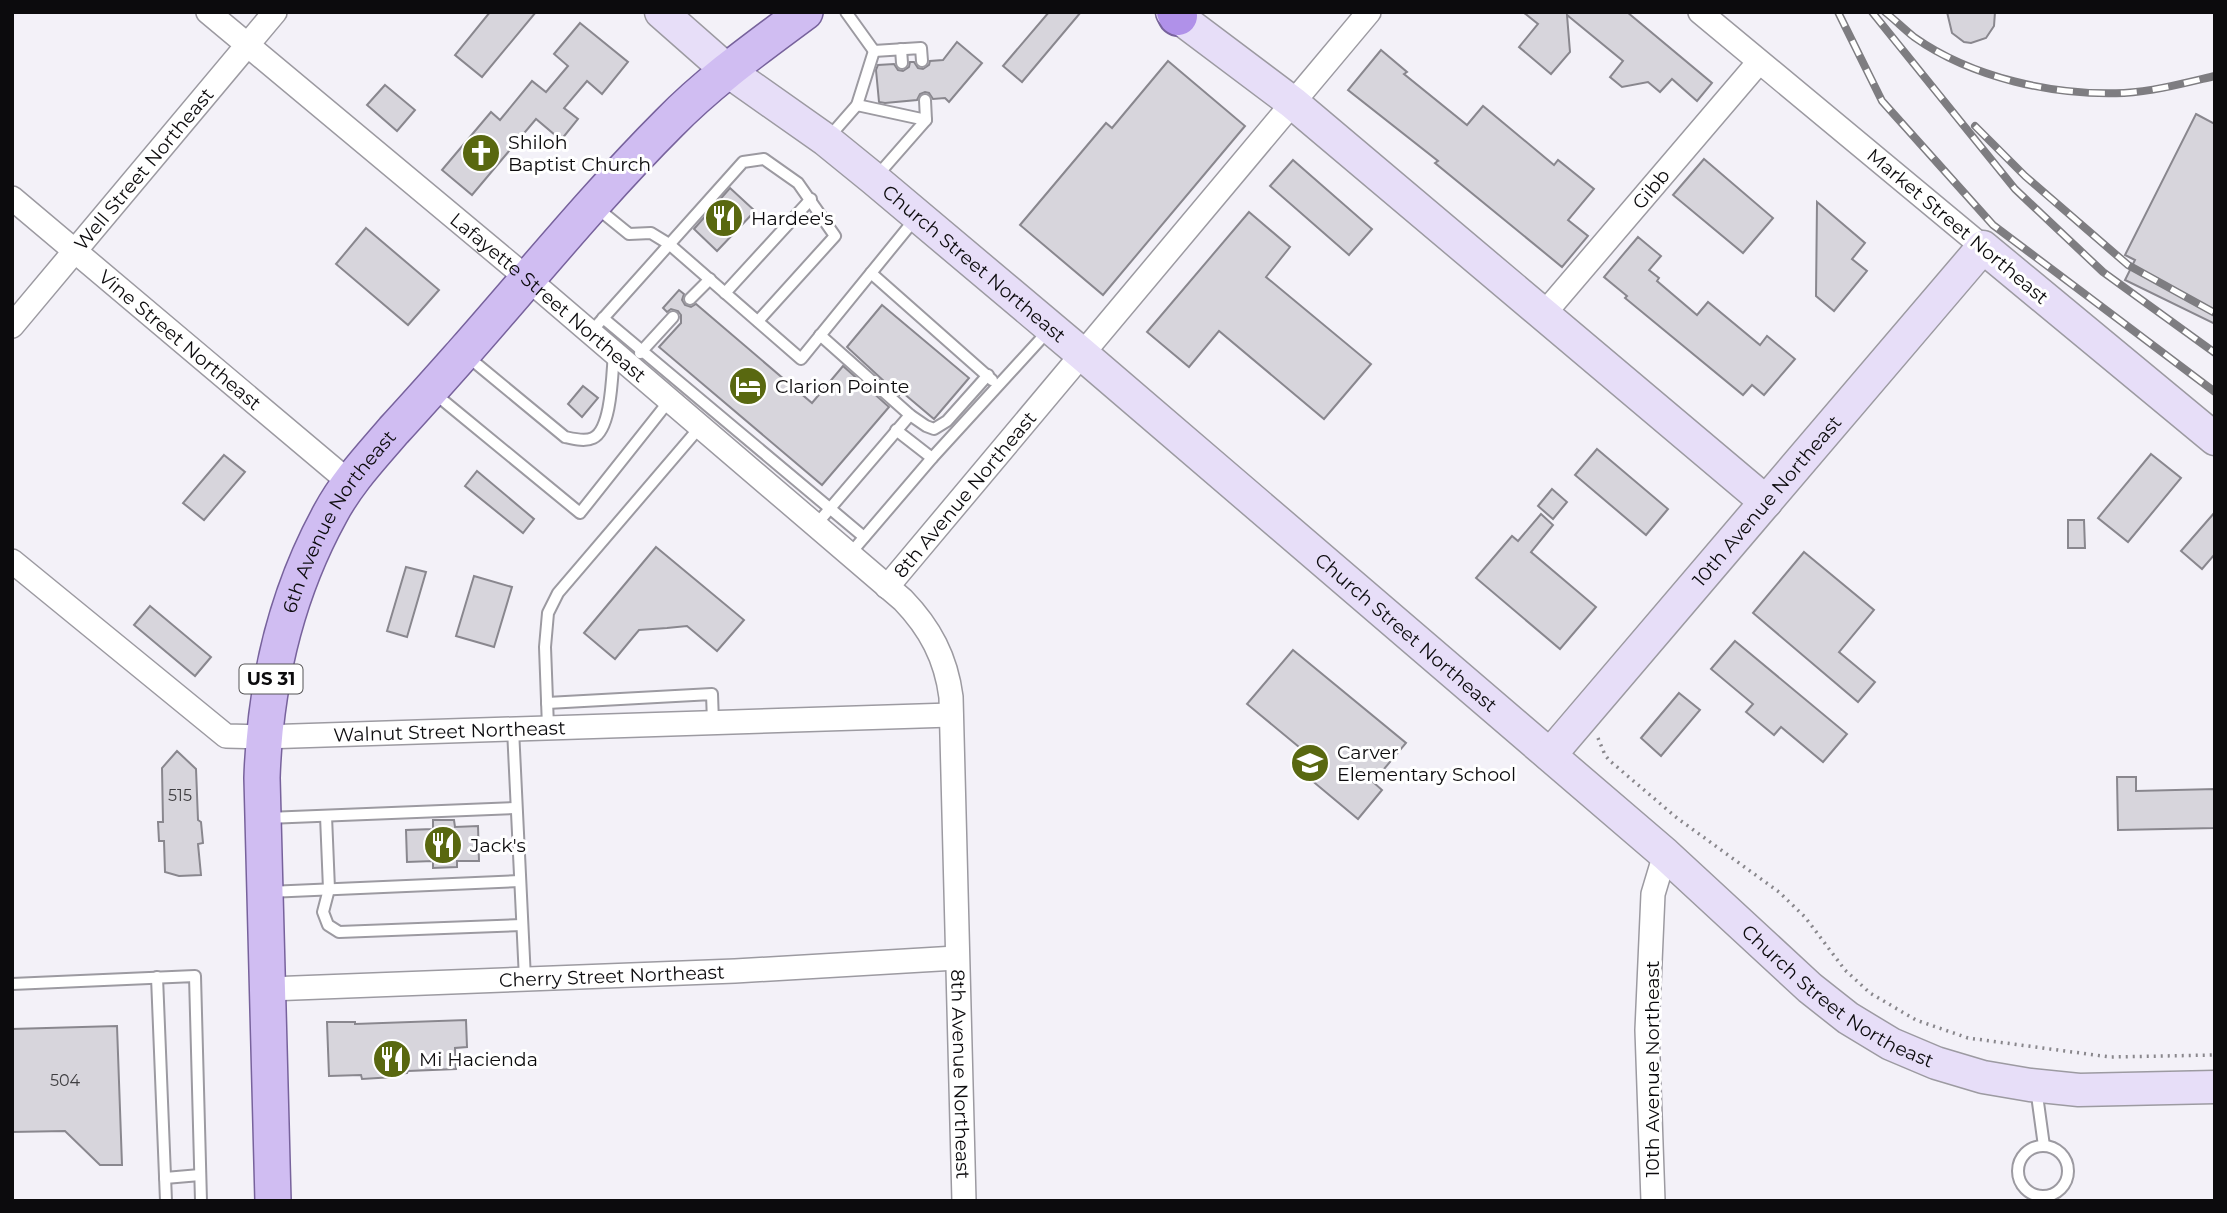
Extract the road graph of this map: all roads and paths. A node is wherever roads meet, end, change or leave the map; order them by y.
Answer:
1 (208, 12) edge
2 (275, 12) edge
3 (805, 12) edge
4 (846, 12) edge
5 (1369, 12) edge
6 (1700, 12) edge
7 (1175, 13) edge
8 (666, 14) edge
9 (247, 45) junction
10 (901, 49) junction
11 (874, 51) junction
12 (922, 61) dead end
13 (1759, 62) junction
14 (902, 63) dead end
15 (728, 71) junction
16 (925, 100) dead end
17 (904, 102) dead end
18 (1293, 103) junction
19 (857, 105) junction
20 (905, 115) junction
21 (926, 120) junction
22 (826, 140) junction
23 (874, 179) junction
24 (12, 198) edge
25 (811, 199) junction
26 (592, 204) junction
27 (917, 217) junction
28 (669, 244) junction
29 (1983, 247) junction
30 (75, 251) junction
31 (871, 273) junction
32 (528, 279) junction
33 (710, 279) junction
34 (725, 293) junction
35 (690, 299) dead end
36 (1543, 315) junction
37 (673, 317) dead end
38 (758, 321) junction
39 (596, 325) junction
40 (12, 326) edge
41 (1050, 329) junction
42 (820, 335) junction
43 (463, 352) junction
44 (1082, 355) junction
45 (628, 356) junction
46 (988, 375) junction
47 (999, 387) junction
48 (430, 390) junction
49 (669, 401) junction
50 (910, 415) junction
51 (700, 428) junction
52 (897, 430) junction
53 (2215, 439) edge
54 (932, 458) junction
55 (349, 482) junction
56 (1766, 502) junction
57 (831, 508) junction
58 (815, 526) junction
59 (864, 537) junction
60 (849, 555) junction
61 (12, 561) edge
62 (887, 587) junction
63 (547, 703) junction
64 (951, 715) junction
65 (713, 722) junction
66 (1578, 723) junction
67 (548, 727) junction
68 (513, 729) junction
69 (263, 737) junction
70 (1550, 755) junction
71 (516, 808) junction
72 (326, 816) junction
73 (263, 818) junction
74 (1665, 854) junction
75 (520, 881) junction
76 (329, 889) junction
77 (266, 892) junction
78 (522, 925) junction
79 (956, 958) junction
80 (157, 977) junction
81 (525, 979) junction
82 (12, 984) edge
83 (269, 989) junction
84 (2215, 1055) edge
85 (2035, 1085) junction
86 (2215, 1087) edge
87 (2044, 1146) junction
88 (201, 1175) junction
89 (165, 1178) junction
90 (2045, 1198) edge
91 (166, 1201) edge
92 (201, 1201) edge
93 (273, 1201) edge
94 (964, 1201) edge
95 (1653, 1201) edge

1 - 9 street, Lafayette Street Northeast
2 - 9 street, Well Street Northeast
3 - 15 main road, 6th Avenue Northeast / US 31
4 - 11 lane
5 - 18 street, 8th Avenue Northeast
6 - 13 street, Market Street Northeast
7 - 18 street
8 - 15 street, Church Street Northeast
9 - 30 street, Well Street Northeast
9 - 32 street, Lafayette Street Northeast
10 - 11 lane
10 - 12 lane
10 - 14 lane
11 - 19 lane
13 - 29 street, Market Street Northeast
13 - 36 street, Gibb
15 - 22 street, Church Street Northeast
15 - 26 main road, 6th Avenue Northeast / US 31
16 - 21 lane
17 - 20 lane
18 - 36 street
18 - 44 street, 8th Avenue Northeast
19 - 20 lane
19 - 22 lane
20 - 21 lane
21 - 23 lane
22 - 23 street, Church Street Northeast
23 - 27 street, Church Street Northeast
24 - 30 street, Vine Street Northeast
25 - 28 lane
25 - 34 lane
25 - 38 lane
26 - 28 lane
26 - 32 main road, 6th Avenue Northeast / US 31
27 - 31 lane
27 - 41 street, Church Street Northeast
28 - 33 lane
28 - 39 lane
29 - 53 street, Market Street Northeast
29 - 56 street, 10th Avenue Northeast
30 - 40 street, Well Street Northeast
30 - 55 street, Vine Street Northeast
31 - 42 lane
31 - 46 lane
32 - 39 street, Lafayette Street Northeast
32 - 43 main road, 6th Avenue Northeast / US 31
33 - 34 lane
33 - 35 lane
34 - 38 lane
36 - 56 street
37 - 45 lane
38 - 42 lane
39 - 45 street, Lafayette Street Northeast
41 - 44 street, Church Street Northeast
41 - 47 lane
42 - 50 lane
43 - 45 lane
43 - 48 main road, 6th Avenue Northeast / US 31
44 - 62 street, 8th Avenue Northeast
44 - 70 street, Church Street Northeast
45 - 49 street, Lafayette Street Northeast
45 - 57 lane
46 - 47 lane
46 - 50 lane
47 - 54 lane
48 - 49 lane
48 - 55 main road, 6th Avenue Northeast / US 31
49 - 51 street, Lafayette Street Northeast
50 - 52 lane
51 - 58 street, Lafayette Street Northeast
51 - 63 lane
52 - 54 lane
52 - 57 lane
54 - 59 lane
55 - 69 main road, 6th Avenue Northeast / US 31
56 - 66 street, 10th Avenue Northeast
57 - 58 lane
57 - 59 lane
58 - 60 street, Lafayette Street Northeast
59 - 60 lane
60 - 62 street, Lafayette Street Northeast
61 - 69 street, Walnut Street Northeast
62 - 64 street, 8th Avenue Northeast
63 - 65 lane
63 - 67 lane
64 - 65 street, Walnut Street Northeast
64 - 79 street, 8th Avenue Northeast
65 - 67 street, Walnut Street Northeast
66 - 70 street, 10th Avenue Northeast
66 - 84 path
67 - 68 street, Walnut Street Northeast
68 - 69 street, Walnut Street Northeast
68 - 71 lane
69 - 73 main road, 6th Avenue Northeast / US 31
70 - 74 street, Church Street Northeast
71 - 72 lane
71 - 75 lane
72 - 73 lane
72 - 76 lane
73 - 77 main road, 6th Avenue Northeast / US 31
74 - 85 street, Church Street Northeast
74 - 95 street, 10th Avenue Northeast
75 - 76 lane
75 - 78 lane
76 - 77 lane
76 - 78 lane
77 - 83 main road, 6th Avenue Northeast / US 31
78 - 81 lane
79 - 81 street, Cherry Street Northeast
79 - 94 street, 8th Avenue Northeast
80 - 82 lane
80 - 88 lane
80 - 89 lane
81 - 83 street, Cherry Street Northeast
83 - 93 main road, 6th Avenue Northeast / US 31
85 - 86 street, Church Street Northeast
85 - 87 lane
87 - 90 lane
87 - 90 lane
88 - 89 lane
88 - 92 lane
89 - 91 lane

